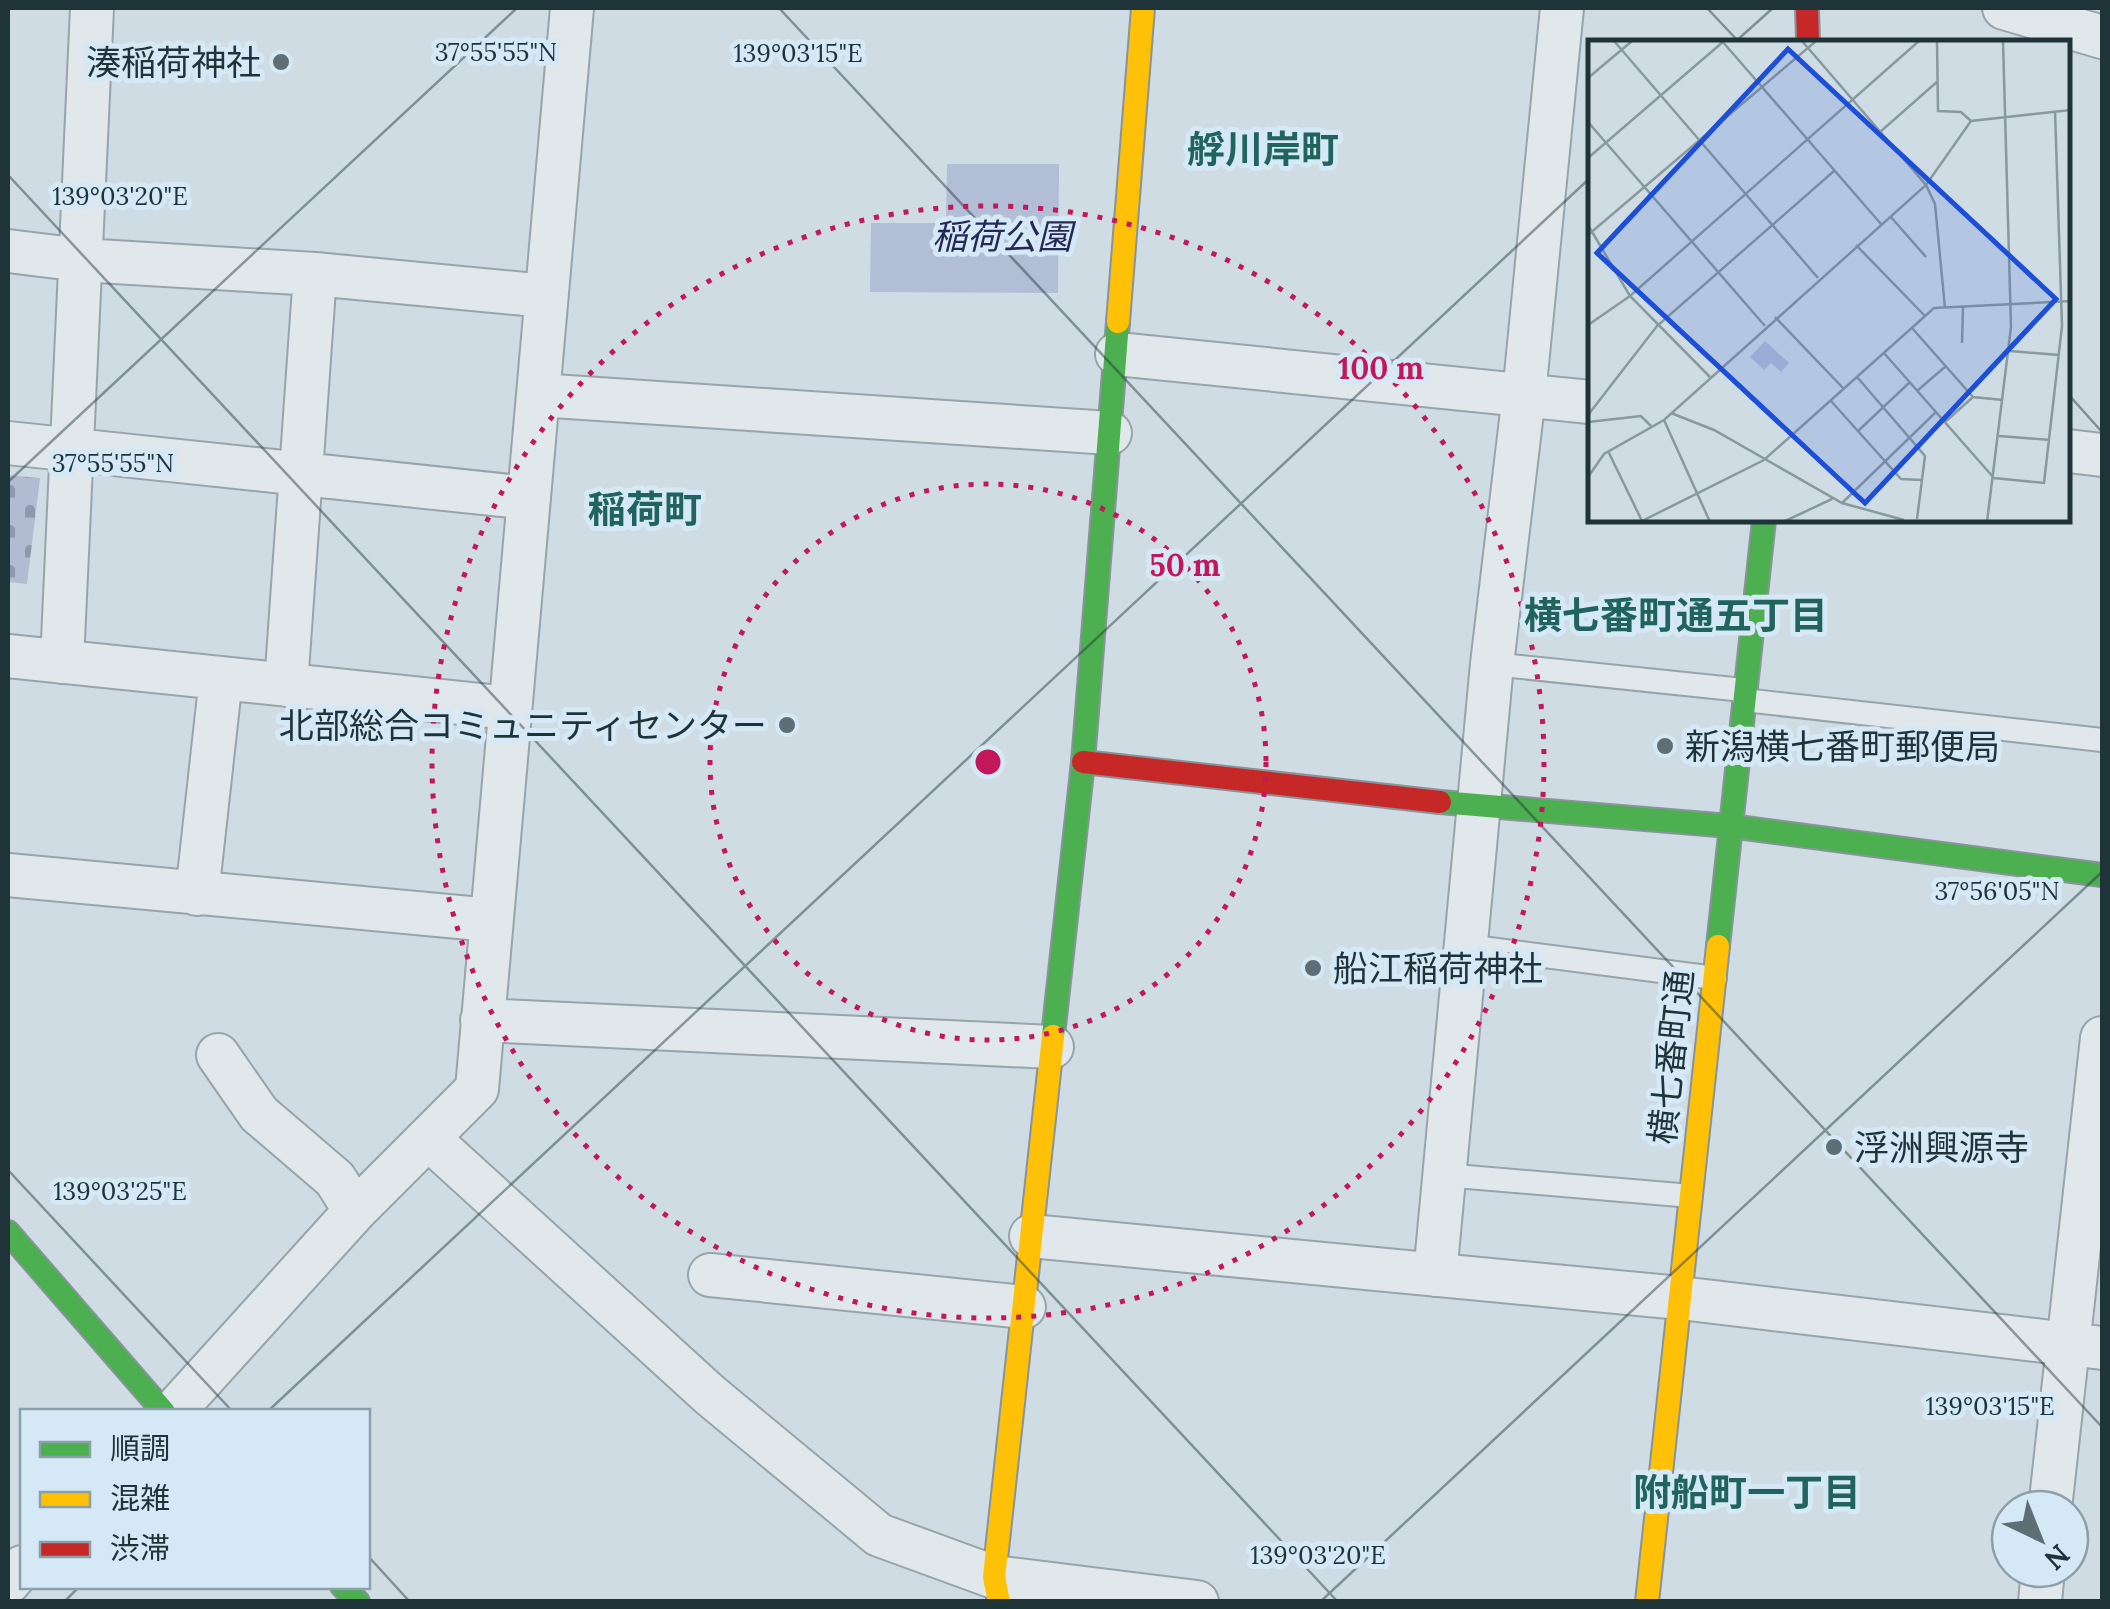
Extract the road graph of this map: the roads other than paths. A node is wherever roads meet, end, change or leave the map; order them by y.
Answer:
1 (92, 8) edge
2 (572, 8) edge
3 (1143, 8) edge
4 (1562, 8) edge
5 (1807, 8) edge
6 (2004, 8) edge
7 (2102, 37) edge
8 (1808, 40) edge
9 (8, 251) edge
10 (81, 260) junction
11 (315, 274) junction
12 (546, 296) junction
13 (1117, 354) junction
14 (538, 395) junction
15 (1524, 395) junction
16 (1588, 402) edge
17 (1110, 433) junction
18 (8, 443) edge
19 (72, 451) junction
20 (2070, 451) edge
21 (2102, 455) edge
22 (300, 474) junction
23 (529, 498) junction
24 (1764, 522) edge
25 (8, 656) edge
26 (62, 662) junction
27 (1492, 664) junction
28 (221, 678) junction
29 (286, 685) junction
30 (1744, 695) junction
31 (510, 708) junction
32 (2102, 740) edge
33 (1083, 762) junction
34 (1480, 806) junction
35 (1730, 826) junction
36 (2102, 875) edge
37 (8, 876) edge
38 (197, 894) junction
39 (491, 920) junction
40 (1466, 946) junction
41 (1715, 978) junction
42 (482, 1020) junction
43 (2102, 1038) edge
44 (1052, 1048) junction
45 (218, 1055) dead end
46 (428, 1138) junction
47 (1444, 1175) junction
48 (1691, 1196) junction
49 (354, 1211) junction
50 (8, 1232) edge
51 (1031, 1236) junction
52 (710, 1275) dead end
53 (1435, 1275) junction
54 (1680, 1298) junction
55 (1024, 1307) junction
56 (2086, 1346) edge
57 (161, 1409) edge
58 (176, 1409) edge
59 (2054, 1489) edge
60 (996, 1590) edge
61 (1197, 1602) edge
62 (1648, 1602) edge

1 - 10 street
2 - 12 street
3 - 13 street
4 - 15 street
5 - 8 street
6 - 7 street
9 - 10 street
10 - 11 street
10 - 19 street
11 - 12 street
11 - 22 street
12 - 14 street
13 - 15 street
13 - 17 street
14 - 17 street
14 - 23 street
15 - 16 street
15 - 27 street
17 - 33 street
18 - 19 street
19 - 22 street
19 - 26 street
20 - 21 street
22 - 23 street
22 - 29 street
23 - 31 street
24 - 30 street, 横七番町通
25 - 26 street
26 - 28 street
27 - 30 lane
27 - 34 street
28 - 29 street
28 - 38 street
29 - 31 street
30 - 32 lane
30 - 35 street, 横七番町通
31 - 39 street
33 - 34 street
33 - 44 street
34 - 35 street
34 - 40 street
35 - 36 street
35 - 41 street, 横七番町通
37 - 38 street
38 - 39 street
39 - 42 street
40 - 41 lane
40 - 47 street
41 - 48 street, 横七番町通
42 - 44 street
42 - 46 street
43 - 56 street
44 - 51 street
45 - 49 street
46 - 49 street
46 - 60 street
47 - 48 lane
47 - 53 street
48 - 54 street, 横七番町通
49 - 58 street
50 - 57 street
51 - 53 street
51 - 55 street
52 - 55 street
53 - 54 street
54 - 56 street
54 - 62 street, 横七番町通
55 - 60 street
56 - 59 street
60 - 61 street

